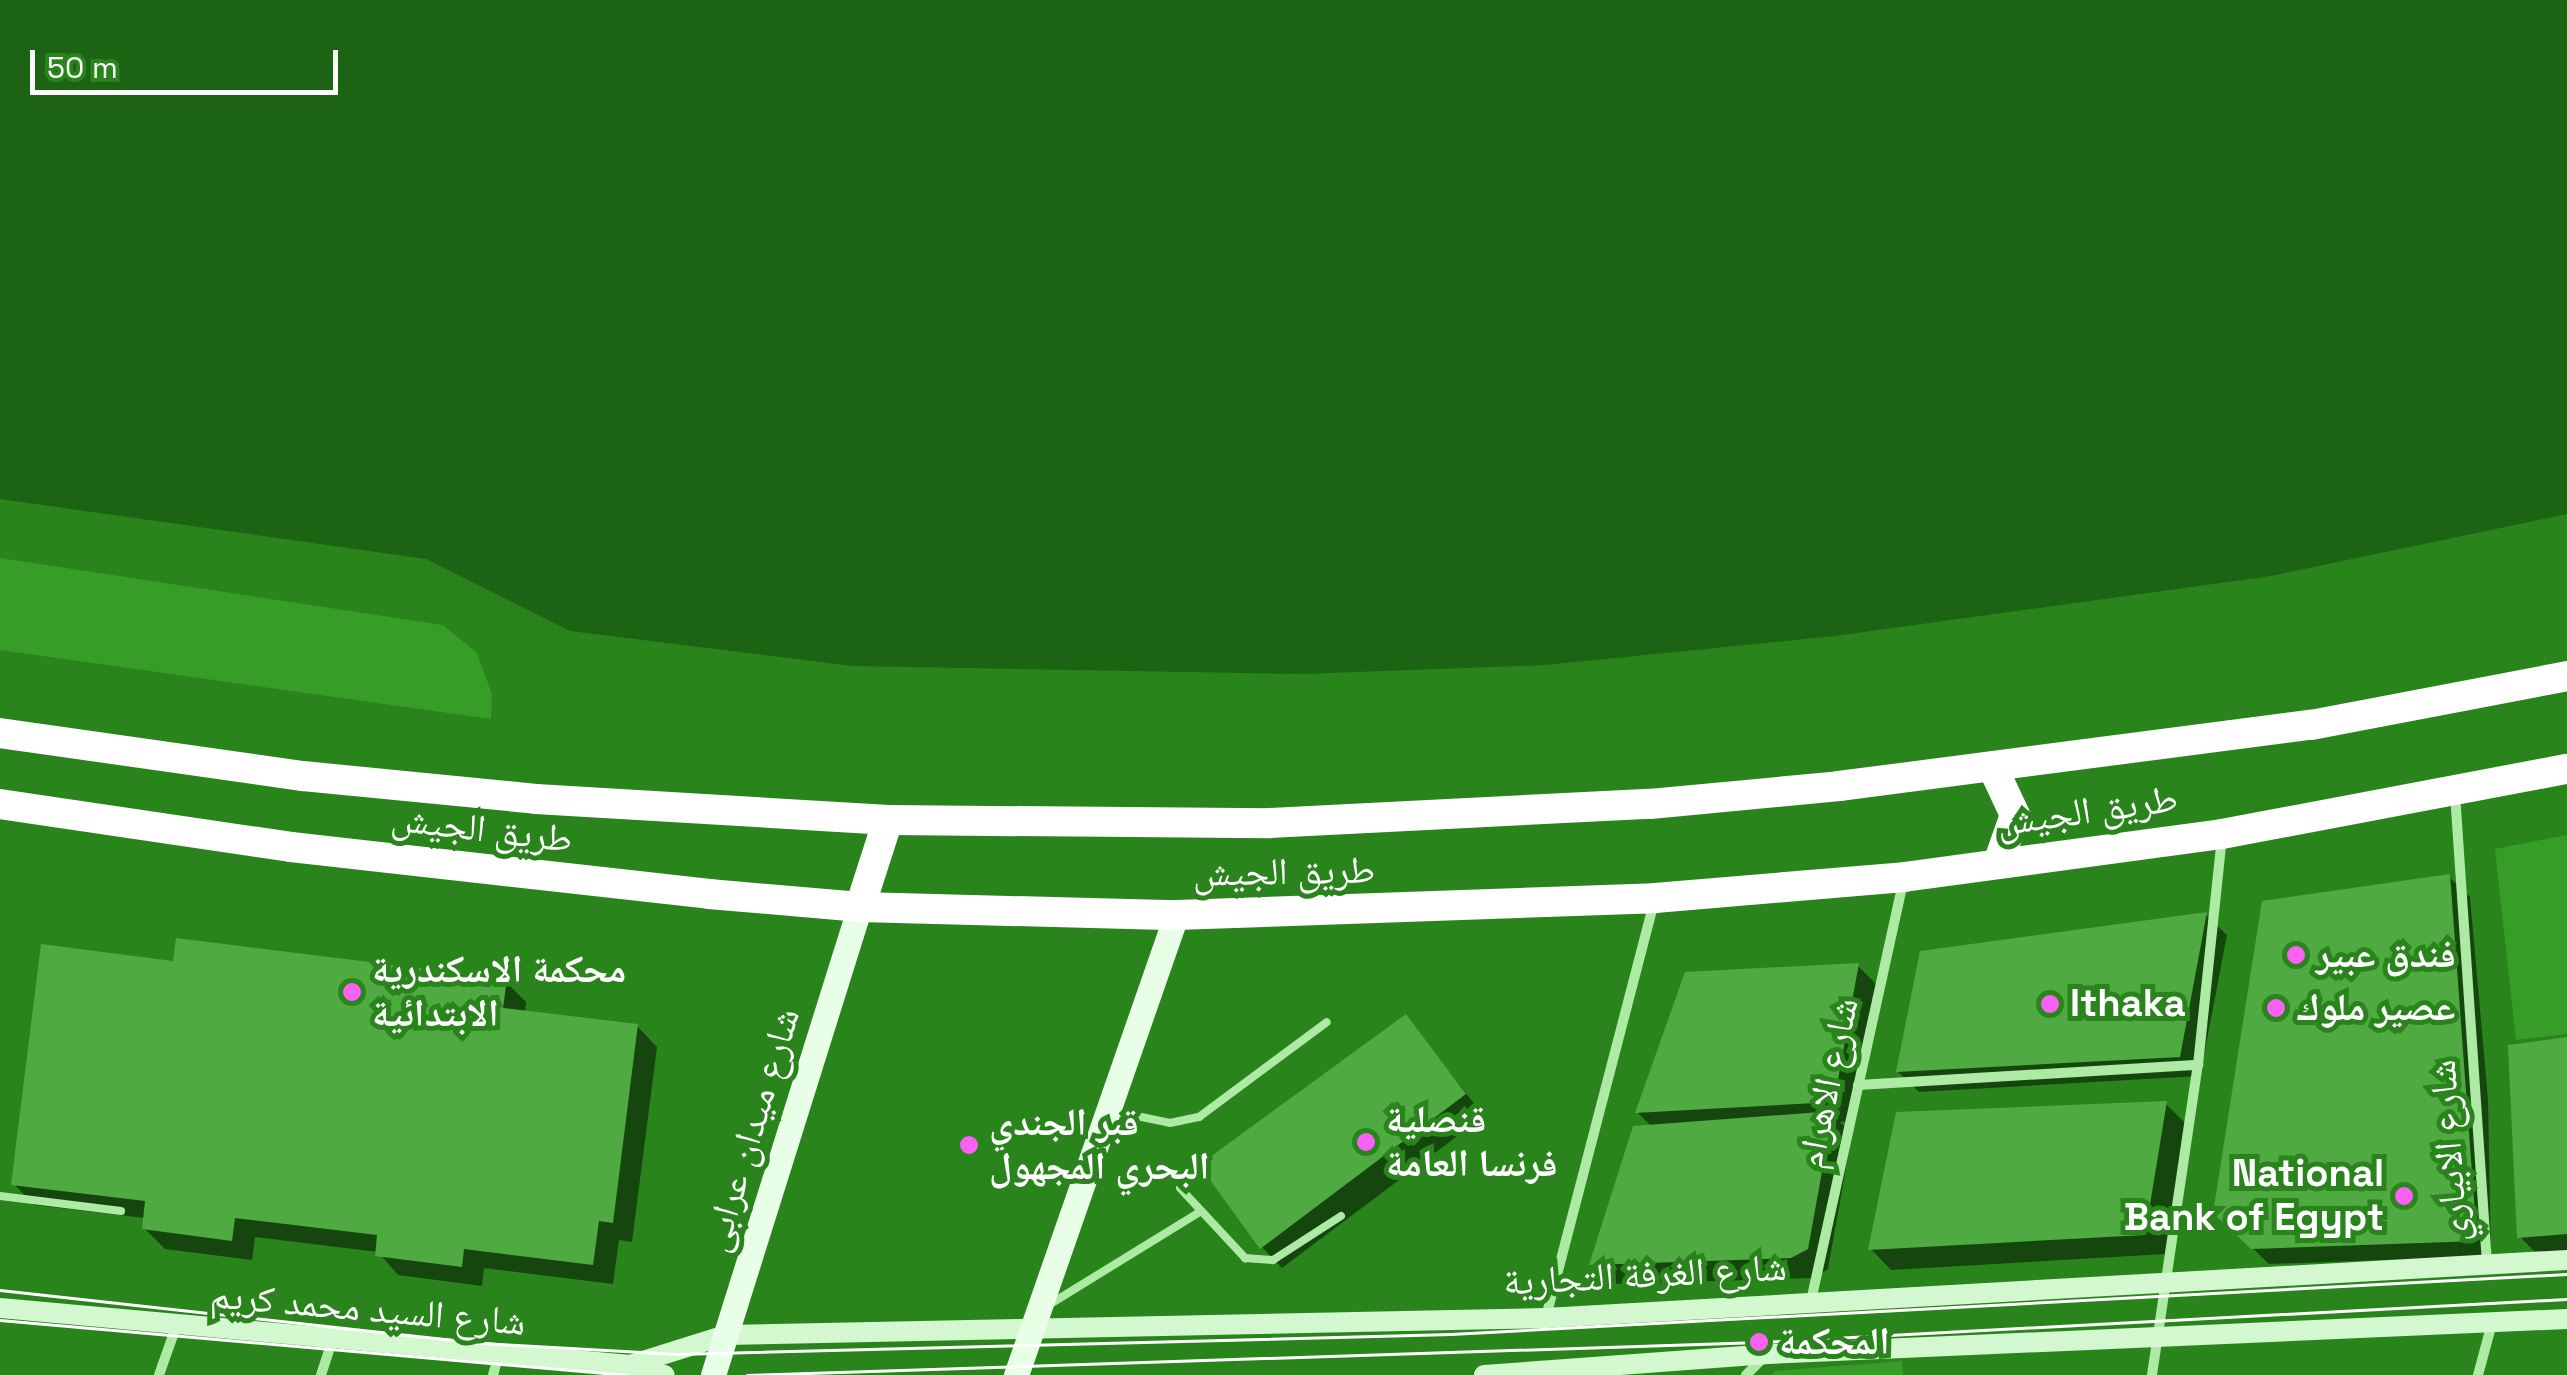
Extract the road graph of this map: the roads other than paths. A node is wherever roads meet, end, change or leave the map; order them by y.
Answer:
1 (2567, 676) edge
2 (0, 733) edge
3 (1994, 768) junction
4 (2567, 769) edge
5 (2455, 793) junction
6 (0, 804) edge
7 (888, 820) junction
8 (2222, 834) junction
9 (1998, 863) junction
10 (1904, 878) junction
11 (1655, 898) junction
12 (860, 907) junction
13 (1176, 915) junction
14 (1327, 1022) dead end
15 (2198, 1065) junction
16 (1858, 1085) junction
17 (1109, 1110) junction
18 (1180, 1188) dead end
19 (0, 1196) edge
20 (120, 1211) dead end
21 (1200, 1212) junction
22 (1341, 1216) dead end
23 (2567, 1260) edge
24 (2487, 1266) junction
25 (2167, 1280) junction
26 (1811, 1301) junction
27 (0, 1308) edge
28 (1036, 1318) junction
29 (1545, 1318) junction
30 (2567, 1319) edge
31 (2492, 1322) junction
32 (176, 1327) junction
33 (726, 1335) junction
34 (332, 1339) junction
35 (2159, 1341) junction
36 (1768, 1354) junction
37 (630, 1365) junction
38 (495, 1366) edge
39 (1590, 1373) edge
40 (159, 1375) edge
41 (321, 1375) edge
42 (664, 1375) edge
43 (713, 1375) edge
44 (1016, 1375) edge
45 (1484, 1375) edge
46 (1746, 1375) edge
47 (2152, 1375) edge
48 (2478, 1375) edge

1 - 3 highway, طريق الجيش
2 - 7 highway, طريق الجيش
3 - 7 highway, طريق الجيش
3 - 9 highway
4 - 5 highway, طريق الجيش
5 - 8 highway, طريق الجيش
5 - 24 street, شارع الابياري
6 - 12 highway, طريق الجيش
7 - 12 highway
8 - 9 highway, طريق الجيش
8 - 15 street
9 - 10 highway, طريق الجيش
10 - 11 highway, طريق الجيش
10 - 16 street, شارع الاهرام
11 - 13 highway, طريق الجيش
11 - 29 street
12 - 13 highway, طريق الجيش
12 - 33 main road, شارع ميدان عرابى
13 - 17 main road
14 - 17 lane
15 - 16 street
15 - 25 street
16 - 26 street, شارع الاهرام
17 - 28 main road
18 - 21 lane
19 - 20 lane
21 - 22 lane
21 - 28 lane
23 - 24 main road, شارع الغرفة التجارية
24 - 25 main road, شارع الغرفة التجارية
25 - 26 main road, شارع الغرفة التجارية
25 - 35 street
26 - 29 main road, شارع الغرفة التجارية
27 - 32 main road, شارع السيد محمد كريم
28 - 29 main road, شارع الغرفة التجارية
28 - 33 main road, شارع الغرفة التجارية
28 - 44 main road
30 - 31 main road
31 - 35 main road
31 - 48 street
32 - 34 main road, شارع السيد محمد كريم
32 - 40 street
33 - 37 main road, شارع السيد محمد كريم
33 - 43 main road, شارع ميدان عرابى
34 - 38 main road, شارع السيد محمد كريم
34 - 41 street
35 - 36 main road
35 - 47 street
36 - 39 main road
36 - 46 street
37 - 38 main road, شارع السيد محمد كريم
37 - 42 main road
39 - 45 main road

